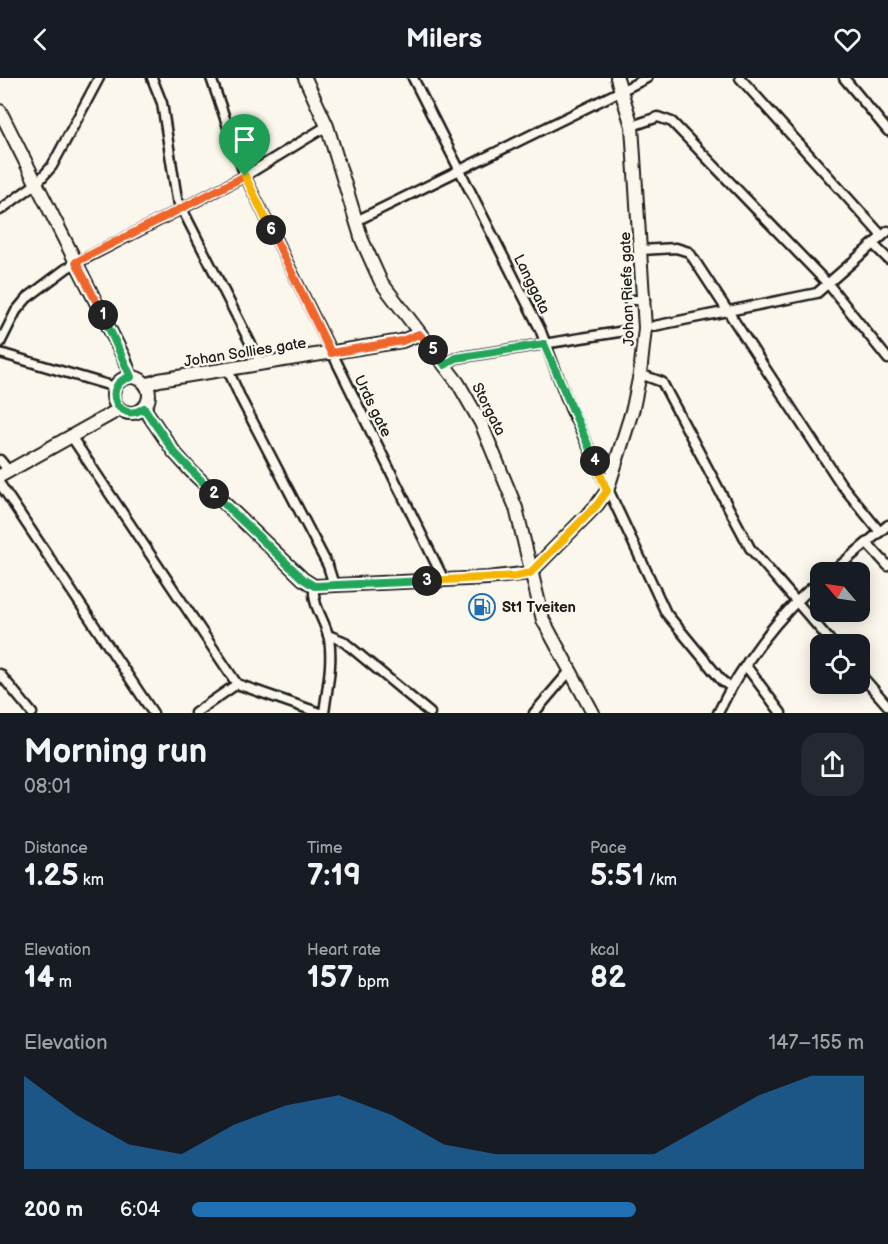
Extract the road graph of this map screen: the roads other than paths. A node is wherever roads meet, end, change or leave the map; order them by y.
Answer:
1 (99, 78) edge
2 (152, 78) edge
3 (211, 78) edge
4 (305, 78) edge
5 (413, 78) edge
6 (647, 78) edge
7 (740, 78) edge
8 (844, 78) edge
9 (620, 83) edge
10 (0, 111) edge
11 (327, 126) junction
12 (632, 126) junction
13 (888, 130) edge
14 (460, 170) junction
15 (245, 176) junction
16 (37, 183) junction
17 (182, 208) junction
18 (0, 210) edge
19 (356, 221) junction
20 (885, 234) edge
21 (874, 245) junction
22 (641, 250) junction
23 (888, 259) edge
24 (76, 262) junction
25 (829, 285) junction
26 (628, 300) dead end
27 (645, 300) junction
28 (728, 312) junction
29 (654, 326) dead end
30 (625, 331) dead end
31 (419, 334) junction
32 (0, 343) edge
33 (544, 344) junction
34 (0, 353) edge
35 (331, 353) junction
36 (888, 359) edge
37 (261, 364) junction
38 (445, 365) junction
39 (228, 370) junction
40 (640, 374) junction
41 (131, 377) junction
42 (146, 385) junction
43 (115, 387) junction
44 (144, 408) junction
45 (120, 409) junction
46 (71, 436) junction
47 (0, 460) edge
48 (4, 473) edge
49 (0, 484) edge
50 (607, 491) junction
51 (888, 525) edge
52 (880, 532) junction
53 (868, 544) junction
54 (845, 562) edge
55 (888, 566) edge
56 (530, 573) junction
57 (444, 580) junction
58 (334, 585) junction
59 (314, 586) junction
60 (810, 589) edge
61 (795, 602) junction
62 (824, 634) edge
63 (328, 635) junction
64 (746, 666) junction
65 (569, 672) junction
66 (0, 674) edge
67 (237, 684) junction
68 (870, 685) edge
69 (730, 687) junction
70 (888, 706) edge
71 (32, 713) edge
72 (153, 713) edge
73 (195, 713) edge
74 (322, 713) edge
75 (430, 713) edge
76 (534, 713) edge
77 (593, 713) edge
78 (718, 713) edge
79 (781, 713) edge

1 - 16 street
2 - 17 street
3 - 15 street, Urds gate
4 - 11 main road, Storgata
5 - 14 street, Langgata
6 - 9 street
7 - 20 street
8 - 13 street
9 - 12 main road, Johan Riefs gate
9 - 14 street
10 - 16 main road
11 - 15 street
11 - 19 main road, Storgata
12 - 22 main road, Johan Riefs gate
12 - 25 street
14 - 19 street
14 - 33 street, Langgata
15 - 17 street
15 - 35 street, Urds gate
16 - 18 street
16 - 24 main road
17 - 24 street
17 - 37 street
19 - 31 main road, Storgata
20 - 21 street
21 - 23 street
21 - 25 street
22 - 27 main road, Johan Riefs gate
22 - 28 street
24 - 32 street
24 - 41 main road
25 - 28 street
25 - 36 street
26 - 27 street
27 - 40 main road, Johan Riefs gate
28 - 29 street
28 - 52 street
30 - 33 street
31 - 35 main road, Johan Sollies gate
31 - 38 main road, Storgata
33 - 38 street
33 - 50 street, Langgata
34 - 43 street
35 - 37 main road, Johan Sollies gate
35 - 57 street, Urds gate
37 - 39 main road, Johan Sollies gate
38 - 56 main road, Storgata
39 - 42 main road, Johan Sollies gate
39 - 58 street
40 - 50 main road, Johan Riefs gate
40 - 61 street
41 - 42 main road
41 - 43 main road
42 - 44 main road
43 - 45 main road
44 - 45 main road
44 - 59 main road
45 - 46 main road
46 - 48 main road
46 - 67 street
47 - 48 street
49 - 72 street
50 - 56 main road, Johan Riefs gate
50 - 69 street, Langgata
51 - 52 street
52 - 53 street
53 - 54 street
53 - 55 street
56 - 57 main road
56 - 65 main road, Storgata
57 - 58 main road
58 - 59 main road
59 - 63 street
60 - 61 street
61 - 62 street
61 - 64 street
63 - 74 street
63 - 75 street
64 - 69 street
64 - 79 street
65 - 76 street
65 - 77 main road, Storgata
66 - 71 street
67 - 73 street
67 - 74 street
68 - 70 street
69 - 78 street

